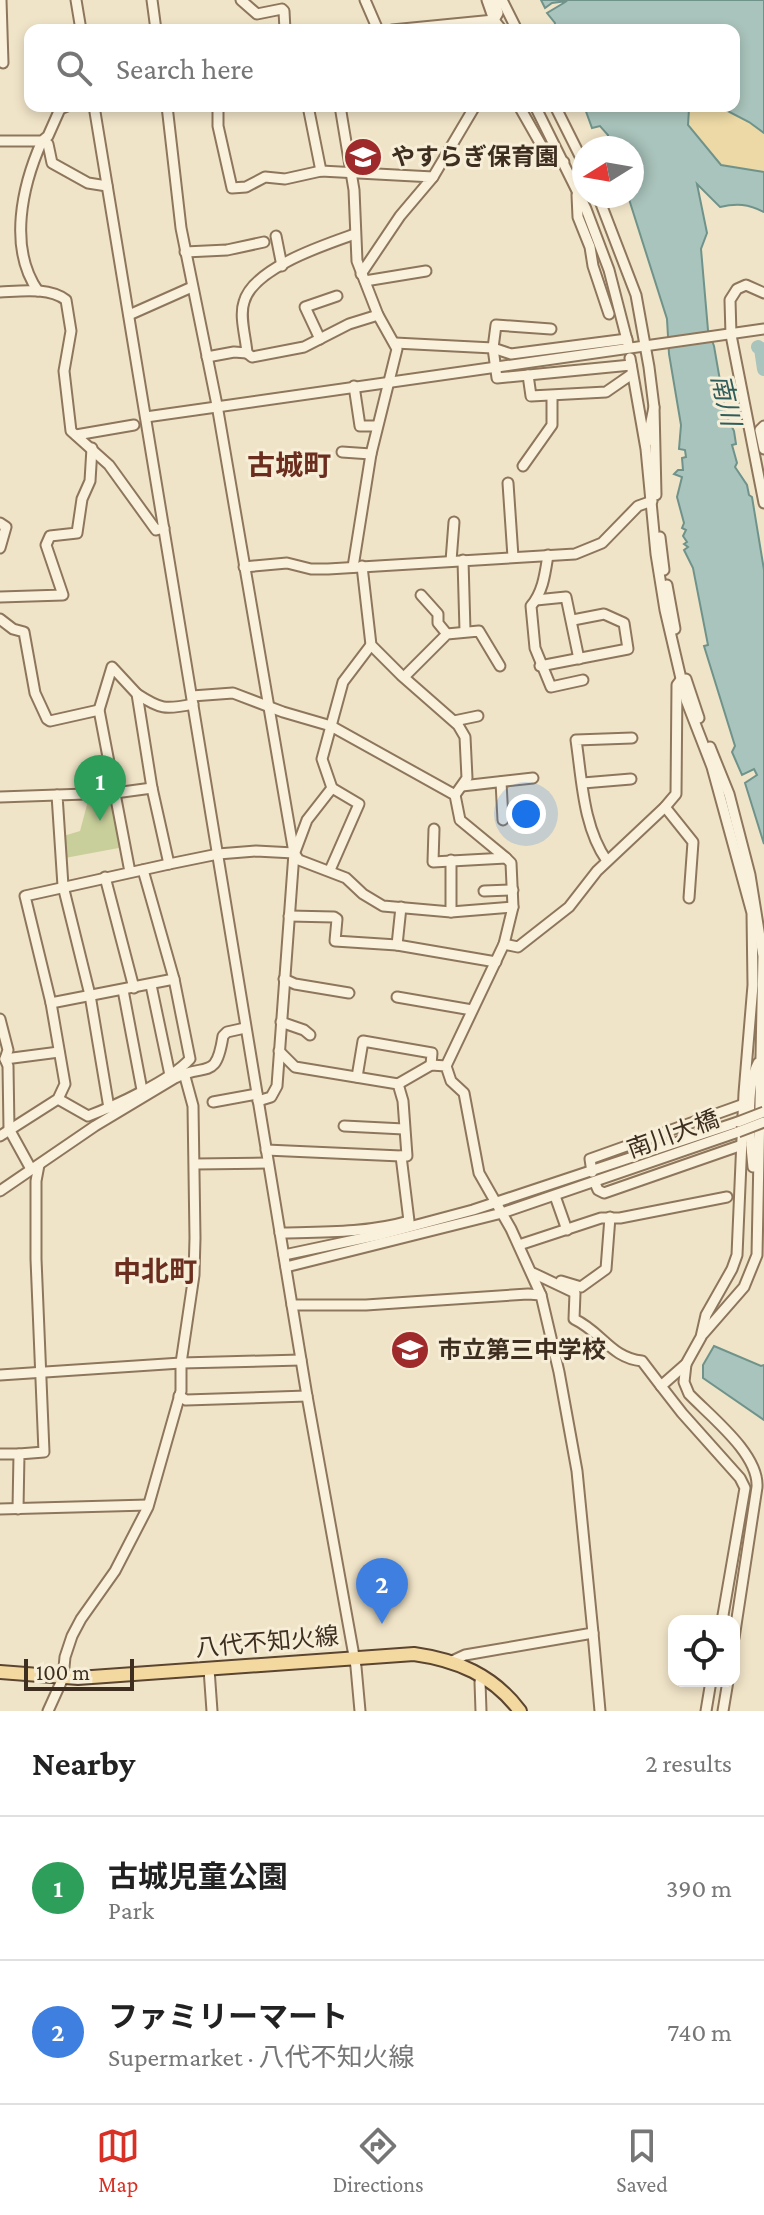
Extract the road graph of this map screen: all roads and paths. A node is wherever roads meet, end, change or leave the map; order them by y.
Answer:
1 (1, 0) edge
2 (76, 0) edge
3 (152, 0) edge
4 (241, 0) edge
5 (365, 0) edge
6 (487, 0) edge
7 (495, 0) edge
8 (502, 0) edge
9 (494, 20) junction
10 (80, 24) edge
11 (155, 24) edge
12 (285, 24) edge
13 (375, 24) edge
14 (453, 24) edge
15 (497, 24) edge
16 (514, 24) edge
17 (3, 63) dead end
18 (59, 112) edge
19 (95, 112) edge
20 (168, 112) edge
21 (218, 112) edge
22 (309, 112) edge
23 (341, 112) edge
24 (471, 112) edge
25 (522, 112) edge
26 (538, 112) edge
27 (558, 112) edge
28 (572, 140) edge
29 (0, 141) edge
30 (42, 141) junction
31 (564, 162) junction
32 (321, 171) junction
33 (350, 173) junction
34 (433, 177) junction
35 (572, 179) edge
36 (107, 186) junction
37 (577, 208) edge
38 (584, 208) edge
39 (603, 208) edge
40 (355, 234) junction
41 (276, 236) dead end
42 (264, 242) dead end
43 (185, 252) junction
44 (282, 266) junction
45 (426, 271) dead end
46 (363, 278) junction
47 (192, 287) junction
48 (38, 291) junction
49 (0, 292) edge
50 (764, 293) edge
51 (337, 296) dead end
52 (609, 314) dead end
53 (129, 315) junction
54 (378, 315) junction
55 (551, 329) dead end
56 (764, 329) edge
57 (728, 336) junction
58 (320, 339) junction
59 (395, 343) junction
60 (493, 348) junction
61 (648, 348) junction
62 (247, 353) junction
63 (207, 357) junction
64 (495, 366) junction
65 (631, 366) junction
66 (528, 375) junction
67 (390, 381) junction
68 (354, 386) junction
69 (552, 396) junction
70 (217, 405) junction
71 (654, 407) junction
72 (745, 412) junction
73 (146, 417) junction
74 (134, 425) dead end
75 (377, 426) junction
76 (764, 426) edge
77 (76, 435) junction
78 (92, 448) junction
79 (646, 449) junction
80 (764, 449) edge
81 (342, 452) dead end
82 (371, 454) junction
83 (523, 466) dead end
84 (508, 483) dead end
85 (652, 501) junction
86 (764, 503) edge
87 (454, 522) dead end
88 (0, 523) edge
89 (164, 528) junction
90 (0, 548) edge
91 (548, 555) junction
92 (513, 557) junction
93 (463, 560) junction
94 (451, 561) junction
95 (358, 566) junction
96 (244, 567) junction
97 (421, 595) dead end
98 (0, 597) edge
99 (536, 600) junction
100 (0, 619) edge
101 (573, 620) junction
102 (465, 631) junction
103 (447, 634) junction
104 (371, 645) junction
105 (579, 659) junction
106 (500, 666) dead end
107 (540, 666) junction
108 (404, 677) junction
109 (583, 680) dead end
110 (680, 680) junction
111 (137, 694) junction
112 (192, 700) junction
113 (267, 705) junction
114 (99, 710) junction
115 (478, 716) dead end
116 (454, 721) junction
117 (331, 726) junction
118 (632, 738) dead end
119 (533, 778) dead end
120 (631, 779) dead end
121 (501, 782) junction
122 (583, 783) junction
123 (462, 786) junction
124 (152, 788) junction
125 (332, 788) junction
126 (115, 793) junction
127 (719, 793) junction
128 (57, 795) junction
129 (455, 795) junction
130 (0, 797) edge
131 (665, 807) junction
132 (734, 815) junction
133 (503, 820) dead end
134 (434, 829) dead end
135 (294, 853) junction
136 (218, 854) junction
137 (506, 858) junction
138 (451, 860) junction
139 (607, 861) junction
140 (169, 864) junction
141 (143, 870) junction
142 (330, 870) junction
143 (130, 872) junction
144 (105, 877) junction
145 (63, 886) junction
146 (513, 890) junction
147 (484, 891) dead end
148 (689, 898) dead end
149 (401, 907) junction
150 (513, 907) junction
151 (451, 912) junction
152 (289, 916) junction
153 (504, 944) junction
154 (397, 945) junction
155 (496, 962) junction
156 (174, 979) junction
157 (284, 979) junction
158 (151, 985) junction
159 (134, 988) junction
160 (123, 990) junction
161 (349, 993) dead end
162 (90, 995) junction
163 (397, 997) dead end
164 (51, 1003) junction
165 (472, 1010) junction
166 (0, 1019) edge
167 (281, 1022) junction
168 (245, 1028) junction
169 (310, 1035) dead end
170 (279, 1051) junction
171 (59, 1052) junction
172 (5, 1059) junction
173 (431, 1065) junction
174 (446, 1066) junction
175 (184, 1073) junction
176 (170, 1075) junction
177 (357, 1077) junction
178 (398, 1084) junction
179 (142, 1090) junction
180 (258, 1098) junction
181 (58, 1099) junction
182 (213, 1102) dead end
183 (744, 1104) junction
184 (109, 1108) junction
185 (764, 1112) edge
186 (764, 1122) edge
187 (344, 1126) dead end
188 (738, 1127) junction
189 (9, 1129) junction
190 (404, 1129) junction
191 (0, 1136) edge
192 (742, 1145) junction
193 (266, 1150) junction
194 (401, 1156) junction
195 (268, 1163) junction
196 (195, 1164) junction
197 (35, 1167) junction
198 (593, 1178) junction
199 (0, 1191) edge
200 (555, 1196) junction
201 (727, 1197) dead end
202 (496, 1203) junction
203 (502, 1213) junction
204 (610, 1217) junction
205 (409, 1224) junction
206 (384, 1230) junction
207 (567, 1230) junction
208 (280, 1233) junction
209 (519, 1245) junction
210 (284, 1255) junction
211 (286, 1267) junction
212 (533, 1273) junction
213 (555, 1283) junction
214 (541, 1295) junction
215 (292, 1305) junction
216 (701, 1337) junction
217 (301, 1360) junction
218 (181, 1363) junction
219 (686, 1364) junction
220 (41, 1373) junction
221 (0, 1375) edge
222 (661, 1386) junction
223 (179, 1396) junction
224 (307, 1396) junction
225 (0, 1454) edge
226 (19, 1454) junction
227 (148, 1505) junction
228 (0, 1509) edge
229 (18, 1509) junction
230 (723, 1615) edge
231 (738, 1615) edge
232 (593, 1633) junction
233 (353, 1657) junction
234 (452, 1661) junction
235 (209, 1669) junction
236 (0, 1672) edge
237 (482, 1675) junction
238 (63, 1678) junction
239 (710, 1687) edge
240 (727, 1687) edge
241 (48, 1711) edge
242 (212, 1711) edge
243 (360, 1711) edge
244 (481, 1711) edge
245 (520, 1711) edge
246 (600, 1711) edge
247 (706, 1711) edge
248 (723, 1711) edge

1 - 17 street
2 - 10 street
3 - 11 street
4 - 12 street
5 - 13 street
6 - 9 street
7 - 9 street
8 - 16 street
9 - 14 street
9 - 15 street
18 - 30 street
19 - 36 street
20 - 43 street
21 - 32 street
22 - 32 street
23 - 33 street
24 - 34 street
25 - 31 street
26 - 31 street
27 - 28 street
29 - 30 street
30 - 36 street
30 - 48 street
31 - 35 street
32 - 33 street
33 - 34 street
33 - 40 street
34 - 46 street
36 - 53 street
37 - 52 street
38 - 60 street
39 - 61 street
40 - 44 street
40 - 46 street
41 - 44 street
42 - 43 street
43 - 47 street
44 - 62 street
45 - 46 street
46 - 54 street
47 - 53 street
47 - 63 street
48 - 49 street
48 - 77 street
50 - 57 street
51 - 58 street
53 - 73 street
54 - 58 street
54 - 59 street
55 - 60 street
56 - 57 street
57 - 61 street
57 - 72 street
58 - 62 street
59 - 60 street
59 - 67 street
60 - 64 street
61 - 64 street
61 - 71 street
62 - 63 street
63 - 70 street
64 - 66 street
64 - 67 street
65 - 66 street
65 - 69 street
65 - 79 street
66 - 69 street
67 - 68 street
67 - 75 street
68 - 70 street
68 - 75 street
69 - 83 street
70 - 73 street
70 - 96 street
71 - 79 street
71 - 132 street
72 - 76 street
72 - 86 street
73 - 89 street
74 - 77 street
75 - 82 street
76 - 80 street
77 - 78 street
78 - 89 street
78 - 98 street
79 - 85 street
81 - 82 street
82 - 95 street
84 - 92 street
85 - 91 street
85 - 110 street
87 - 94 street
88 - 90 street
89 - 112 street
91 - 92 street
91 - 99 street
92 - 93 street
93 - 94 street
93 - 102 street
94 - 95 street
95 - 96 street
95 - 104 street
96 - 113 street
97 - 103 street
99 - 101 street
99 - 107 street
100 - 114 street
101 - 105 street
101 - 105 street
102 - 103 street
102 - 106 street
103 - 108 street
104 - 108 street
104 - 117 street
105 - 107 street
107 - 109 street
108 - 116 street
110 - 127 street
110 - 131 street
111 - 112 street
111 - 114 street
111 - 124 street
112 - 113 street
112 - 136 street
113 - 117 street
113 - 135 street
114 - 126 street
115 - 116 street
116 - 123 street
117 - 125 street
117 - 129 street
118 - 122 street
119 - 121 street
120 - 122 street
121 - 123 street
121 - 133 street
122 - 139 street
123 - 129 street
124 - 126 street
124 - 140 street
125 - 135 street
125 - 142 street
126 - 128 street
126 - 143 street
127 - 132 street
127 - 183 street
128 - 130 street
128 - 145 street
129 - 137 street
131 - 139 street
131 - 148 street
132 - 216 street
134 - 138 street
135 - 136 street
135 - 142 street
135 - 152 street
136 - 140 street
136 - 168 street
137 - 138 street
137 - 146 street
138 - 151 street
139 - 153 street
140 - 141 street
141 - 143 street
141 - 156 street
142 - 149 street
143 - 144 street
144 - 145 street
144 - 159 street
145 - 162 street
145 - 164 street
146 - 147 street
146 - 150 street
149 - 151 street
149 - 154 street
150 - 151 street
150 - 153 street
152 - 154 street
152 - 157 street
153 - 155 street
154 - 155 street
155 - 165 street
156 - 158 street
156 - 176 street
157 - 161 street
157 - 167 street
158 - 159 street
158 - 176 street
159 - 160 street
160 - 162 street
160 - 179 street
162 - 164 street
162 - 184 street
163 - 165 street
164 - 171 street
165 - 174 street
166 - 172 street
167 - 169 street
167 - 170 street
168 - 175 street
168 - 180 street
170 - 177 street
170 - 180 street
171 - 172 street
171 - 181 street
172 - 189 street
173 - 174 street
173 - 177 street
173 - 178 street
174 - 202 street
175 - 196 street
175 - 197 street
176 - 179 street
177 - 178 street
178 - 190 street
179 - 184 street
180 - 182 street
180 - 193 street
181 - 184 street
181 - 189 street
183 - 192 street
183 - 198 street
185 - 188 street, 南川大橋, bridge
186 - 188 street, 南川大橋, bridge
187 - 190 street
188 - 198 street
189 - 191 street
189 - 197 street
190 - 194 street
192 - 198 street
192 - 216 street
193 - 194 street
193 - 195 street
194 - 205 street
195 - 196 street
195 - 208 street
196 - 218 street
197 - 199 street
197 - 220 street
198 - 200 street
198 - 202 street
200 - 203 street
200 - 207 street
201 - 204 street
202 - 203 street
202 - 205 street
203 - 209 street
203 - 211 street
204 - 207 street
204 - 213 street
205 - 206 street
206 - 208 street
206 - 210 street
207 - 209 street
208 - 210 street
209 - 212 street
210 - 211 street
211 - 215 street
212 - 213 street
212 - 214 street
213 - 222 street
214 - 215 street
214 - 232 street
215 - 217 street
216 - 219 street
217 - 218 street
217 - 224 street
218 - 220 street
218 - 223 street
219 - 222 street
219 - 231 street
220 - 221 street
220 - 226 street
222 - 230 street
223 - 224 street
223 - 227 street
224 - 233 street
225 - 226 street
226 - 229 street
227 - 229 street
227 - 238 street
228 - 229 street
232 - 234 street
232 - 246 street
233 - 234 main road, 八代不知火線
233 - 235 main road, 八代不知火線
233 - 243 street
234 - 237 main road, 八代不知火線
235 - 238 main road, 八代不知火線
235 - 242 street
236 - 238 main road, 八代不知火線
237 - 244 street
237 - 245 main road, 八代不知火線
238 - 241 street
239 - 247 street
240 - 248 street

